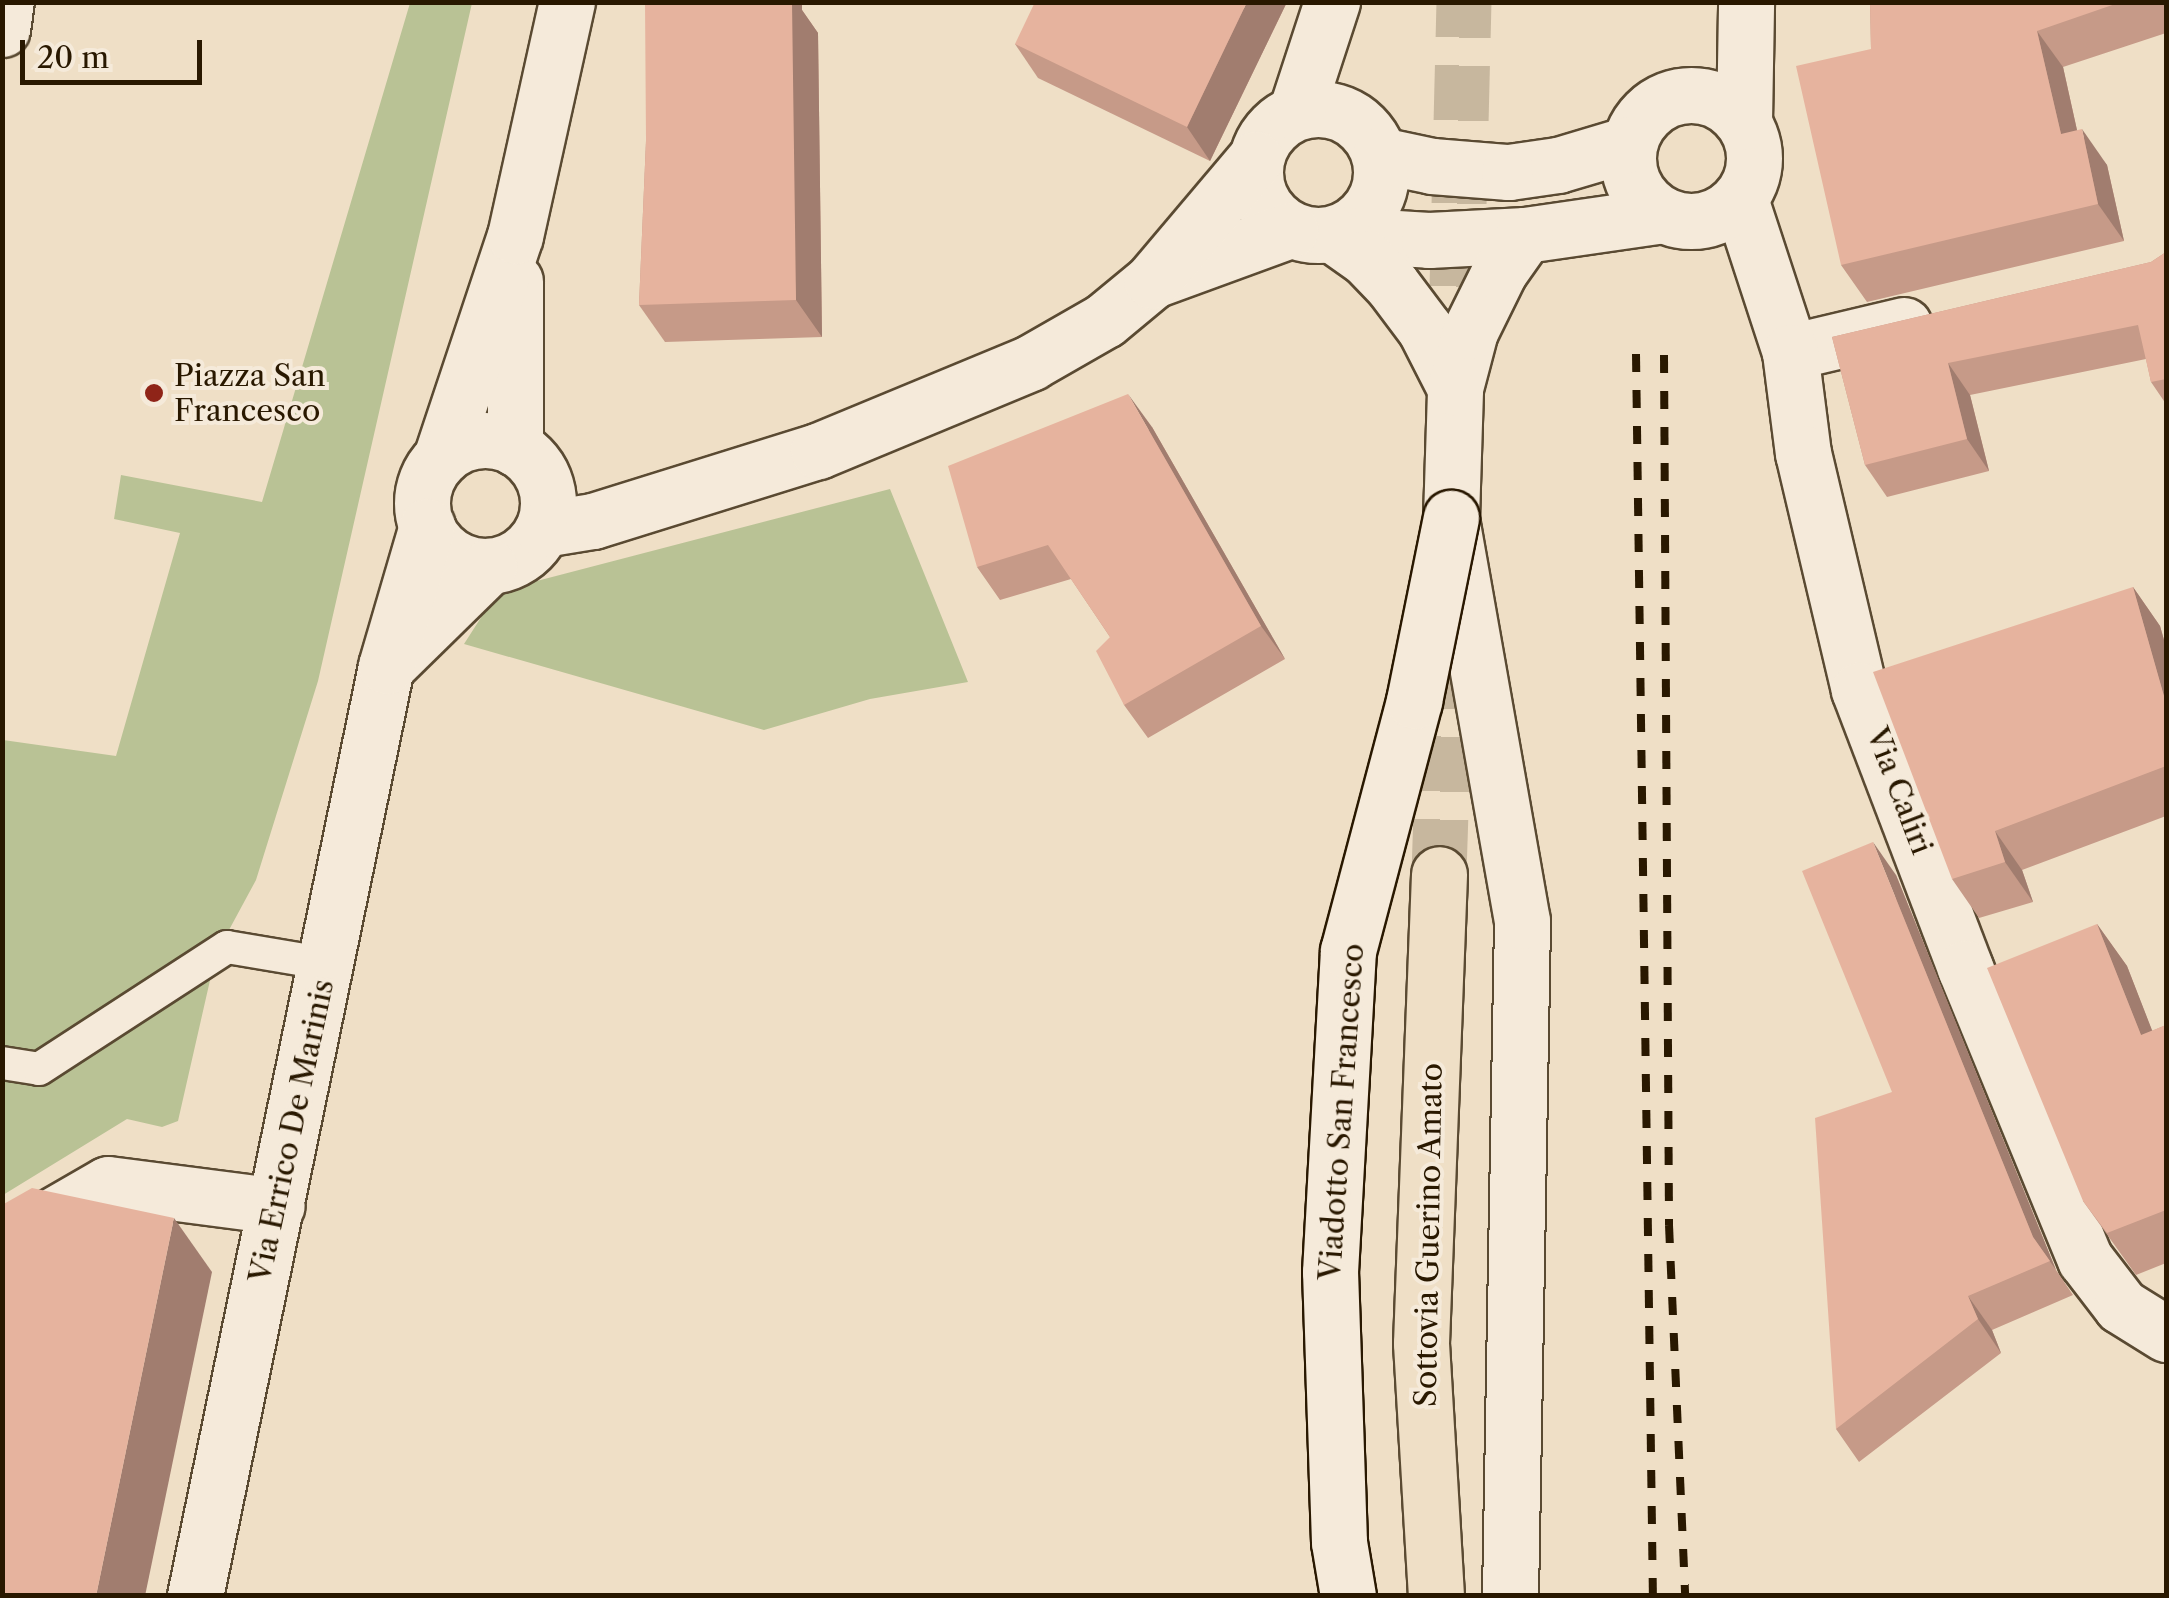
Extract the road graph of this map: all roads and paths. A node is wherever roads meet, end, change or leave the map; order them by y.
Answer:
1 (6, 2) edge
2 (567, 2) edge
3 (1332, 2) edge
4 (1746, 2) edge
5 (2, 29) edge
6 (1296, 112) junction
7 (1744, 122) junction
8 (1629, 144) junction
9 (1380, 155) junction
10 (1255, 159) junction
11 (1740, 199) junction
12 (1664, 215) junction
13 (1311, 232) junction
14 (1526, 234) junction
15 (514, 236) junction
16 (1152, 281) junction
17 (1959, 312) edge
18 (1790, 352) junction
19 (1455, 388) junction
20 (441, 458) junction
21 (528, 460) junction
22 (674, 495) junction
23 (1451, 518) junction
24 (427, 526) junction
25 (543, 529) junction
26 (490, 566) junction
27 (386, 666) junction
28 (1438, 874) tunnel mouth
29 (327, 964) junction
30 (2, 1063) edge
31 (276, 1206) junction
32 (2, 1245) edge
33 (2165, 1334) edge
34 (195, 1596) edge
35 (1348, 1596) edge
36 (1436, 1596) edge
37 (1510, 1596) edge

1 - 5 main road
2 - 15 main road
3 - 6 main road
4 - 7 main road
6 - 9 main road
6 - 10 main road
7 - 8 main road
7 - 11 main road
8 - 9 main road
8 - 12 main road
9 - 13 main road
10 - 13 main road
10 - 16 main road
11 - 12 main road
11 - 18 main road, Via Caliri
12 - 14 main road
13 - 14 main road
13 - 16 main road
13 - 19 main road, Viadotto San Francesco
14 - 19 main road, Viadotto San Francesco
15 - 20 main road
15 - 21 main road
16 - 22 main road
17 - 18 main road
18 - 33 main road, Via Caliri
19 - 23 main road, Viadotto San Francesco
20 - 21 main road
20 - 24 main road
21 - 22 main road
21 - 25 main road
22 - 25 main road
23 - 35 main road, Viadotto San Francesco, bridge
23 - 37 main road, Viadotto San Francesco
24 - 26 main road
24 - 27 main road, Via Errico De Marinis
25 - 26 main road
26 - 27 main road
27 - 29 main road, Via Errico De Marinis
28 - 36 main road, Sottovia Guerino Amato
29 - 30 lane
29 - 31 main road, Via Errico De Marinis
31 - 32 main road
31 - 34 main road, Via Errico De Marinis

